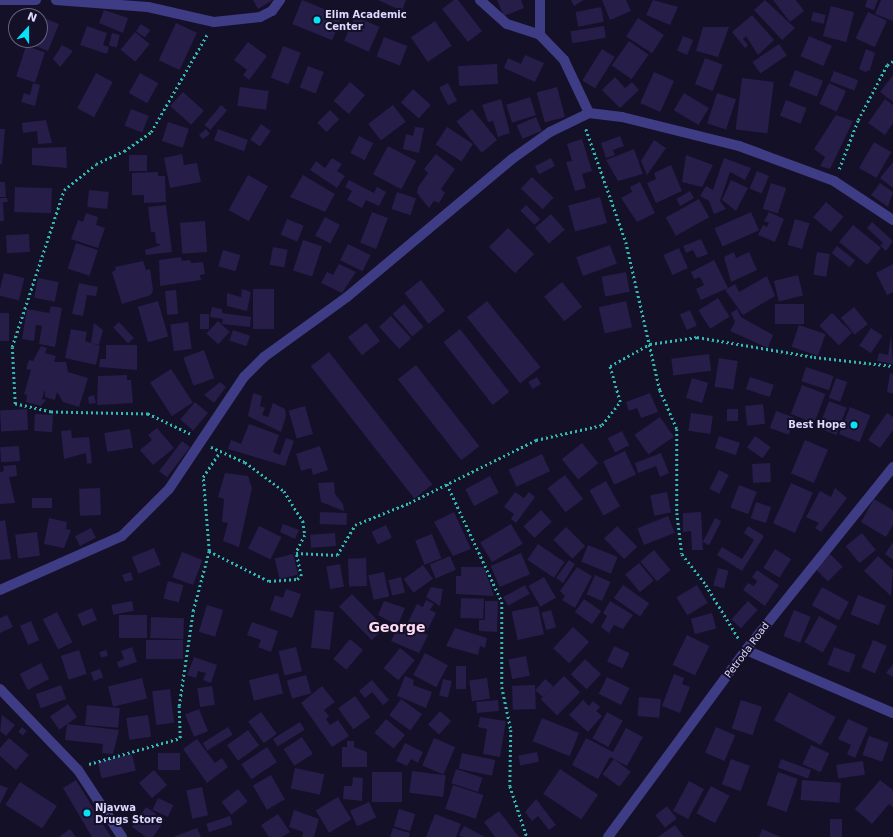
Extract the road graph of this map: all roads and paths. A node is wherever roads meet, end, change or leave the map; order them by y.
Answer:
1 (0, 0) edge
2 (36, 0) edge
3 (56, 0) edge
4 (280, 0) edge
5 (480, 0) edge
6 (540, 0) edge
7 (214, 22) junction
8 (540, 35) junction
9 (893, 61) edge
10 (585, 115) junction
11 (834, 181) junction
12 (893, 220) edge
13 (650, 344) junction
14 (893, 366) edge
15 (203, 441) junction
16 (219, 452) junction
17 (893, 467) edge
18 (447, 484) junction
19 (209, 551) junction
20 (296, 553) junction
21 (0, 590) edge
22 (746, 650) junction
23 (0, 690) edge
24 (893, 713) edge
25 (78, 770) junction
26 (122, 837) edge
27 (527, 837) edge
28 (608, 837) edge

1 - 2 street
3 - 7 street
4 - 7 street
5 - 8 street
6 - 8 street
7 - 15 path
8 - 10 street
9 - 11 path
10 - 11 street
10 - 13 path
10 - 15 street
11 - 12 street
13 - 14 path
13 - 18 path
13 - 22 path
15 - 16 path
15 - 21 street
16 - 19 path
16 - 20 path
17 - 22 street, Petroda Road
18 - 20 path
18 - 27 path
19 - 20 path
19 - 25 path
22 - 24 street
22 - 28 street, Petroda Road
23 - 25 street
25 - 26 street

